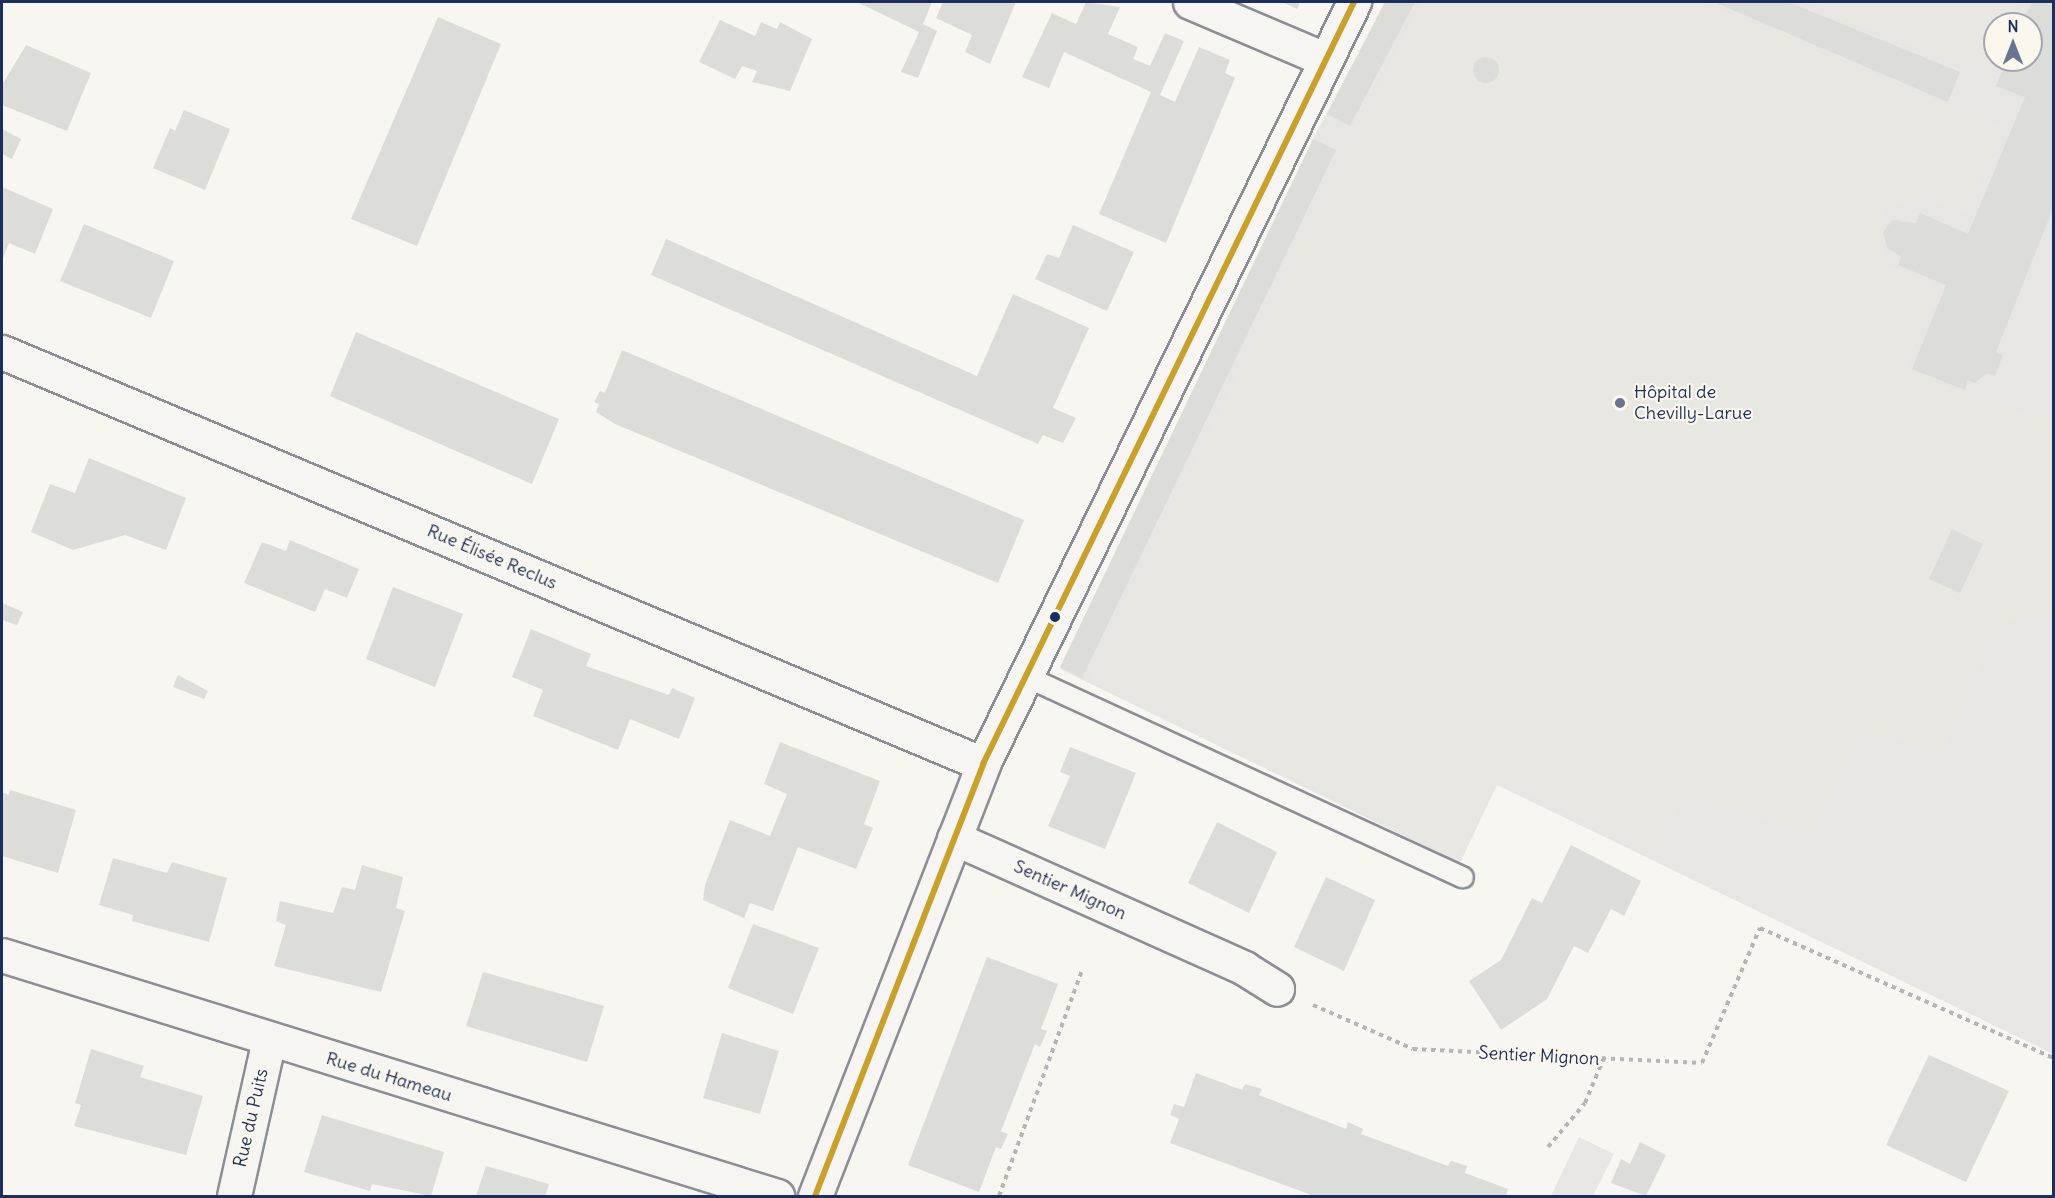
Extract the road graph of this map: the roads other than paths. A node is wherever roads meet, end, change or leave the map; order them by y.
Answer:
1 (1190, 2) edge
2 (1354, 2) edge
3 (1324, 59) junction
4 (2, 351) edge
5 (1025, 676) junction
6 (983, 764) junction
7 (954, 838) junction
8 (1463, 877) dead end
9 (2, 955) edge
10 (1277, 989) road end
11 (269, 1040) junction
12 (234, 1197) edge
13 (777, 1197) edge
14 (815, 1197) edge

1 - 3 street
2 - 3 street
3 - 5 street
4 - 6 street, Rue Élisée Reclus
5 - 6 street
5 - 8 lane
6 - 7 street
7 - 10 street, Sentier Mignon
7 - 14 street
9 - 11 street, Rue du Hameau
11 - 12 street, Rue du Puits
11 - 13 street, Rue du Hameau

